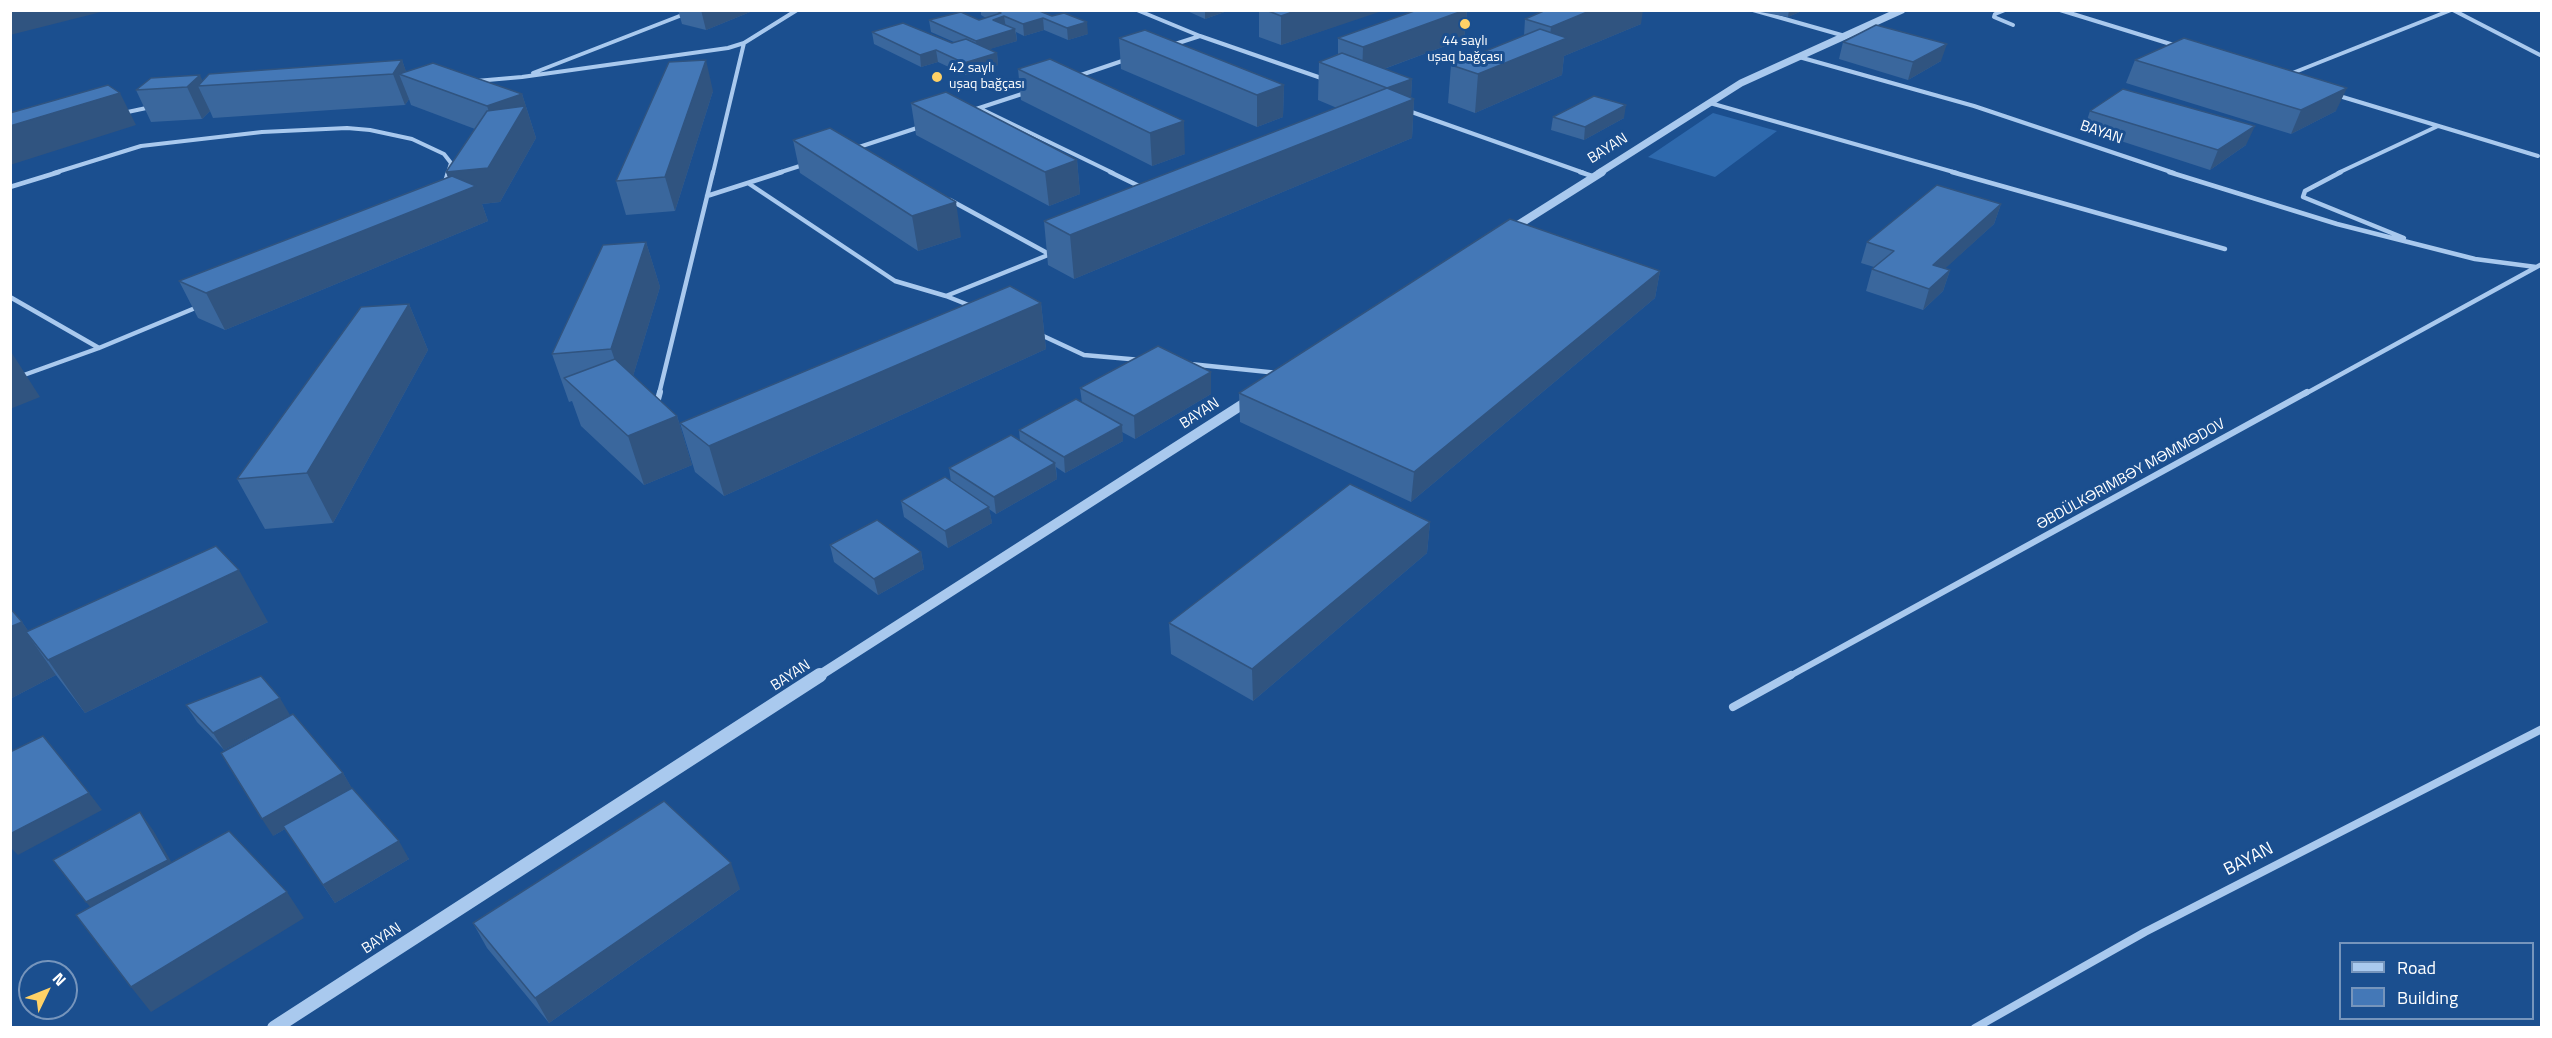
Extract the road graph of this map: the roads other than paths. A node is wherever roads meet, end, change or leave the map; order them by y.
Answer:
1 (695, 10) edge
2 (798, 10) edge
3 (1137, 10) edge
4 (1753, 10) edge
5 (1902, 10) edge
6 (2005, 10) edge
7 (2060, 10) edge
8 (2452, 10) edge
9 (2013, 25) dead end
10 (1200, 36) junction
11 (1845, 36) junction
12 (744, 43) junction
13 (1167, 47) edge
14 (2186, 49) edge
15 (2541, 56) edge
16 (1799, 57) junction
17 (1134, 58) edge
18 (522, 77) junction
19 (2281, 78) edge
20 (1067, 79) edge
21 (1326, 80) edge
22 (474, 81) edge
23 (1034, 90) edge
24 (2326, 92) edge
25 (1710, 103) junction
26 (155, 106) edge
27 (979, 108) junction
28 (1404, 109) dead end
29 (967, 112) edge
30 (117, 114) edge
31 (934, 123) edge
32 (2438, 126) junction
33 (855, 148) junction
34 (844, 152) edge
35 (865, 154) edge
36 (2538, 156) dead end
37 (812, 162) edge
38 (1592, 176) junction
39 (748, 183) junction
40 (10, 187) edge
41 (1144, 189) edge
42 (440, 196) edge
43 (707, 196) junction
44 (947, 199) edge
45 (1505, 234) edge
46 (2429, 248) junction
47 (2224, 249) dead end
48 (1059, 250) edge
49 (1049, 254) junction
50 (2540, 266) edge
51 (946, 296) junction
52 (10, 297) edge
53 (209, 302) edge
54 (981, 309) edge
55 (1032, 331) edge
56 (99, 348) junction
57 (1149, 360) edge
58 (1184, 364) edge
59 (1291, 374) joint
60 (10, 380) edge
61 (664, 415) edge
62 (1733, 707) dead end
63 (2541, 729) edge
64 (274, 1028) edge
65 (1975, 1028) edge

1 - 18 street
2 - 12 street
3 - 10 street
4 - 11 street
5 - 11 street
6 - 9 street
7 - 14 street
8 - 15 street
8 - 19 street
10 - 13 street
10 - 21 street
11 - 16 street
12 - 18 street
12 - 43 street
16 - 25 street, BAYAN
16 - 46 street, BAYAN
17 - 20 street
18 - 22 street
23 - 27 street
24 - 32 street
25 - 38 street, BAYAN
25 - 47 street
26 - 30 street
27 - 29 street
27 - 41 street
28 - 38 street
31 - 33 street
32 - 36 street
32 - 46 street
33 - 34 street
33 - 35 street
37 - 39 street
38 - 45 street, BAYAN
39 - 43 street
39 - 51 street
40 - 42 street
43 - 61 street
44 - 49 street
46 - 50 street, BAYAN
48 - 49 street
49 - 51 street
50 - 62 street, ƏBDÜLKƏRIMBƏY MƏMMƏDOV
51 - 54 street
52 - 56 street
53 - 56 street
55 - 57 street
56 - 60 street
58 - 59 street
59 - 64 street, BAYAN
63 - 65 street, BAYAN

